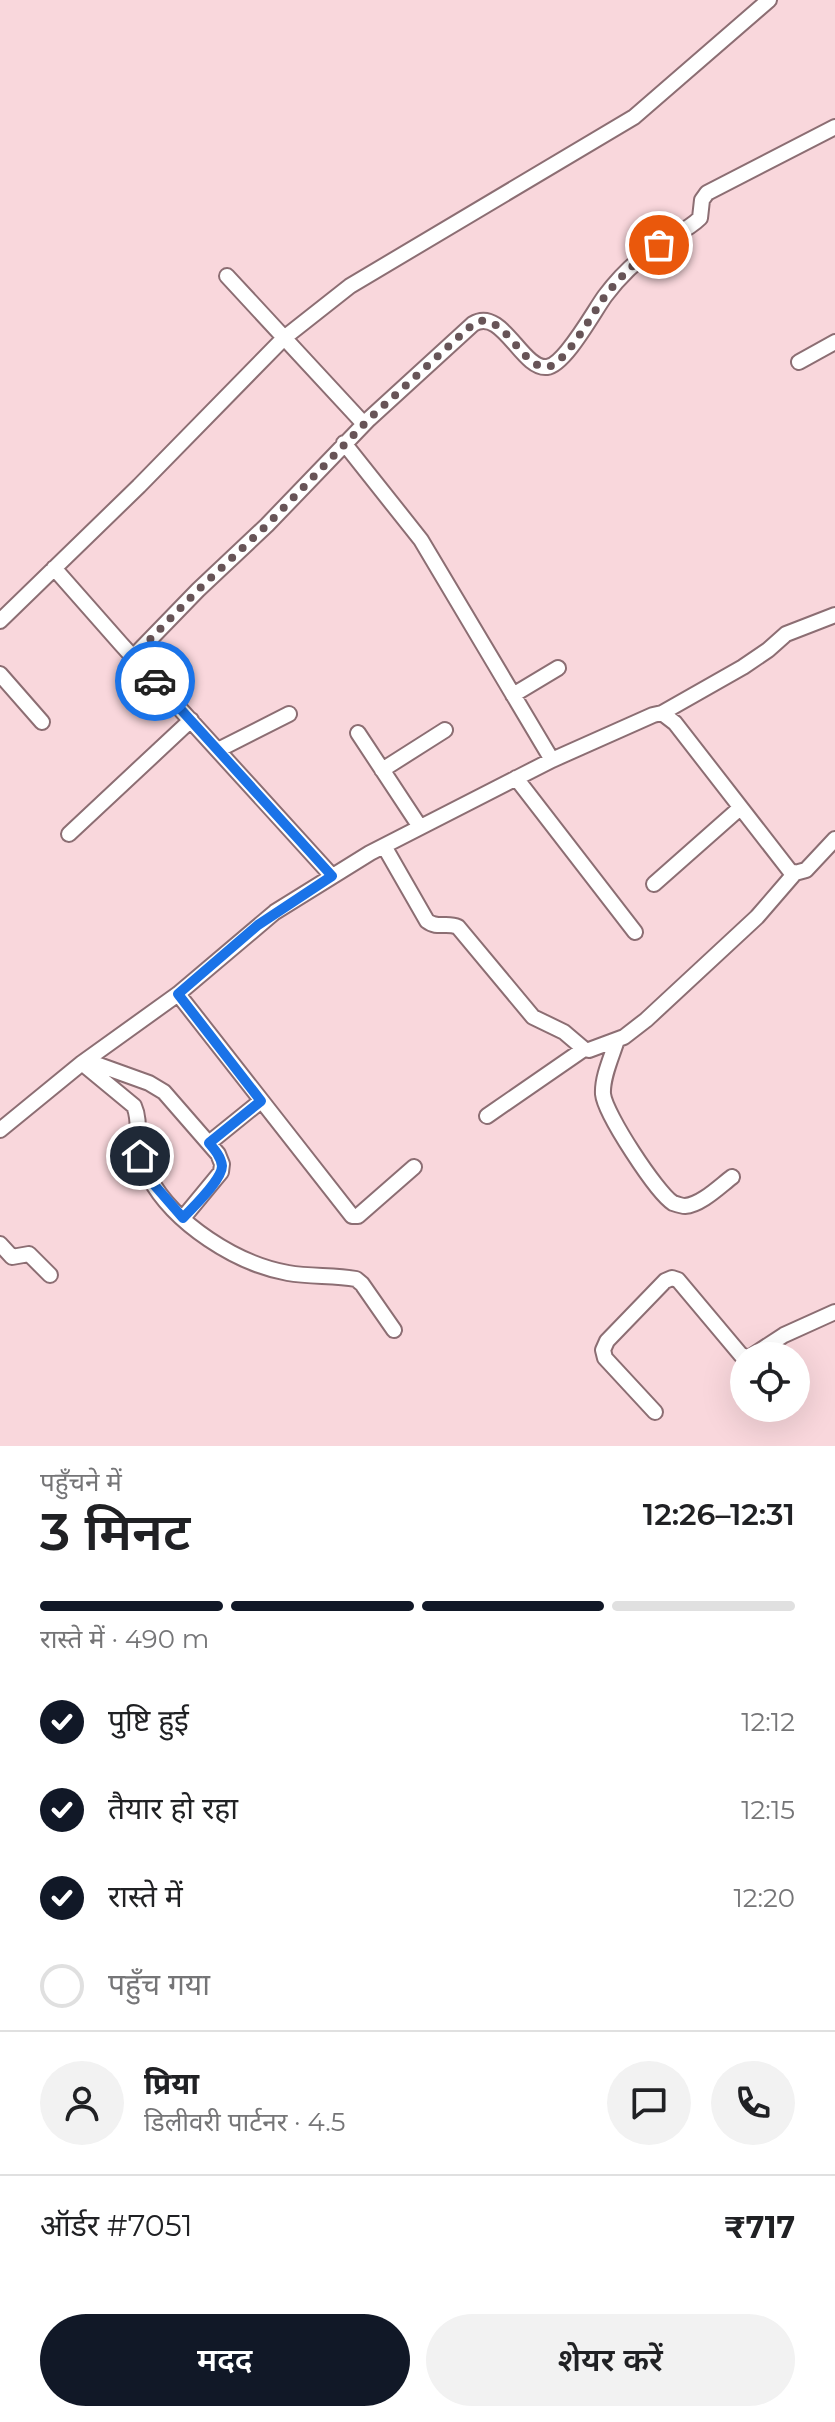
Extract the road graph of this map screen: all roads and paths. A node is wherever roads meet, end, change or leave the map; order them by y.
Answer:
1 (769, 0) edge
2 (835, 127) edge
3 (227, 276) dead end
4 (284, 338) junction
5 (835, 342) edge
6 (799, 362) dead end
7 (364, 424) junction
8 (344, 443) junction
9 (54, 568) junction
10 (835, 615) edge
11 (0, 621) edge
12 (133, 657) junction
13 (558, 668) dead end
14 (0, 674) edge
15 (513, 695) junction
16 (662, 713) junction
17 (289, 714) dead end
18 (191, 720) junction
19 (42, 722) dead end
20 (445, 730) dead end
21 (358, 733) dead end
22 (218, 750) junction
23 (552, 760) junction
24 (382, 770) junction
25 (516, 778) junction
26 (740, 808) junction
27 (420, 827) junction
28 (69, 834) dead end
29 (835, 839) edge
30 (384, 846) junction
31 (795, 873) junction
32 (332, 876) junction
33 (654, 884) dead end
34 (635, 932) dead end
35 (178, 994) junction
36 (617, 1040) junction
37 (584, 1049) junction
38 (85, 1065) junction
39 (261, 1101) junction
40 (487, 1116) dead end
41 (0, 1130) edge
42 (209, 1143) junction
43 (414, 1167) dead end
44 (732, 1177) dead end
45 (183, 1218) junction
46 (0, 1244) edge
47 (50, 1275) dead end
48 (835, 1312) edge
49 (394, 1330) dead end
50 (730, 1342) edge
51 (773, 1342) edge
52 (655, 1412) dead end

1 - 4 street
2 - 7 street
3 - 4 street
4 - 7 street
4 - 9 street
5 - 6 street
7 - 8 street
8 - 12 street
8 - 15 street
9 - 11 street
9 - 12 street
10 - 16 street
12 - 18 street
13 - 15 street
14 - 19 street
15 - 23 street
16 - 23 street
16 - 26 street
17 - 22 street
18 - 22 street
18 - 28 street
20 - 24 street
21 - 24 street
22 - 32 street
23 - 25 street
24 - 27 street
25 - 27 street
25 - 34 street
26 - 31 street
26 - 33 street
27 - 30 street
29 - 31 street
30 - 32 street
30 - 37 street
31 - 36 street
32 - 35 street
35 - 38 street
35 - 39 street
36 - 37 street
36 - 44 street
37 - 40 street
38 - 41 street
38 - 42 street
38 - 45 street
39 - 42 street
39 - 43 street
42 - 45 street
45 - 49 street
46 - 47 street
48 - 51 street
50 - 52 street

